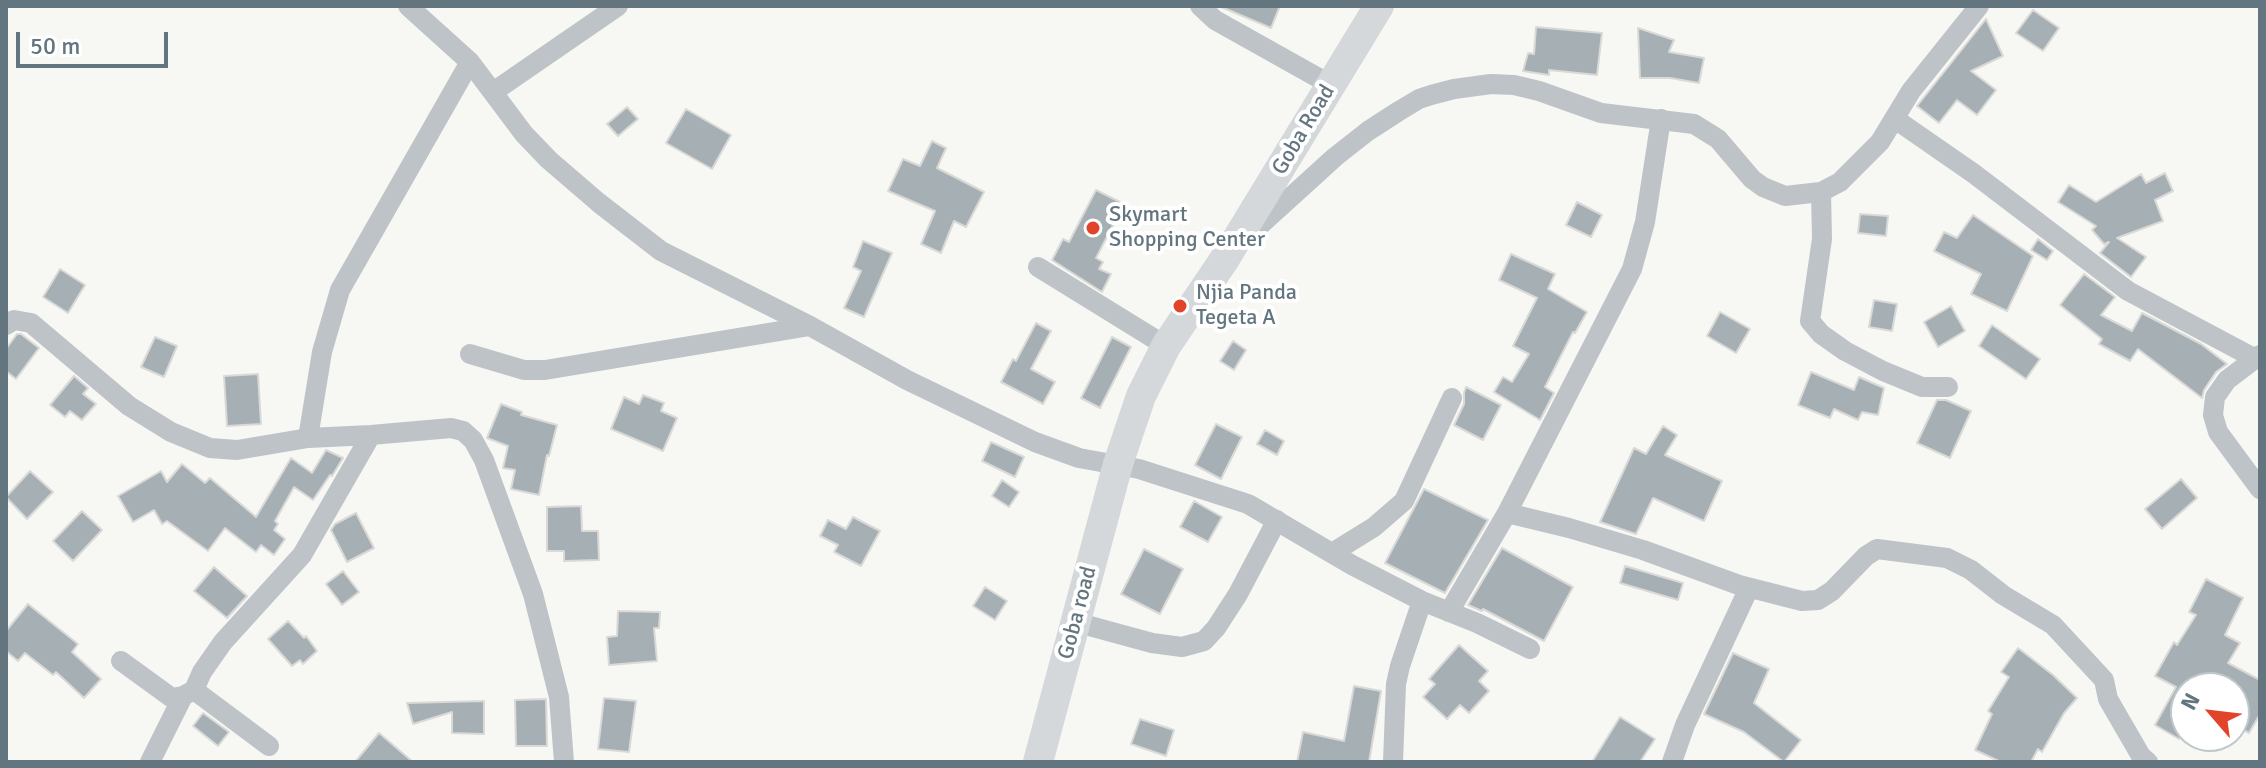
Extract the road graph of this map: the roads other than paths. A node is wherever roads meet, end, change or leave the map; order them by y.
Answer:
1 (408, 6) edge
2 (618, 6) edge
3 (1200, 6) edge
4 (1379, 6) edge
5 (1979, 6) edge
6 (470, 62) junction
7 (1331, 85) junction
8 (493, 92) junction
9 (1661, 119) junction
10 (1895, 119) junction
11 (1821, 192) junction
12 (1226, 257) junction
13 (1038, 267) dead end
14 (6, 325) edge
15 (810, 326) junction
16 (1166, 346) junction
17 (470, 354) dead end
18 (2257, 356) edge
19 (1948, 387) dead end
20 (1452, 398) dead end
21 (371, 435) junction
22 (308, 438) junction
23 (1118, 464) junction
24 (2260, 489) edge
25 (1507, 513) junction
26 (1277, 520) junction
27 (1332, 553) junction
28 (1749, 588) junction
29 (1422, 601) junction
30 (1449, 612) junction
31 (1075, 622) junction
32 (1530, 649) dead end
33 (121, 661) dead end
34 (189, 693) junction
35 (269, 746) dead end
36 (150, 762) edge
37 (564, 762) edge
38 (1038, 762) edge
39 (1393, 762) edge
40 (1672, 762) edge
41 (2148, 762) edge

1 - 6 street
2 - 8 street
3 - 7 street
4 - 7 main road, Goba Road
5 - 10 street
6 - 8 street
6 - 22 street
7 - 12 main road, Goba Road
8 - 15 street
9 - 11 street
9 - 12 street
9 - 25 street
10 - 11 street
10 - 18 street
11 - 19 street
12 - 16 main road, Goba Road
13 - 16 street
14 - 22 street
15 - 17 street
15 - 23 street
16 - 23 main road, Goba Road
18 - 24 street
20 - 27 street
21 - 22 street
21 - 34 street
21 - 37 street
23 - 26 street
23 - 31 main road, Goba road
25 - 28 street
25 - 30 street
26 - 27 street
26 - 31 street
27 - 29 street
28 - 40 street
28 - 41 street
29 - 30 street
29 - 39 street
30 - 32 street
31 - 38 main road, Goba road
33 - 34 street
34 - 35 street
34 - 36 street

